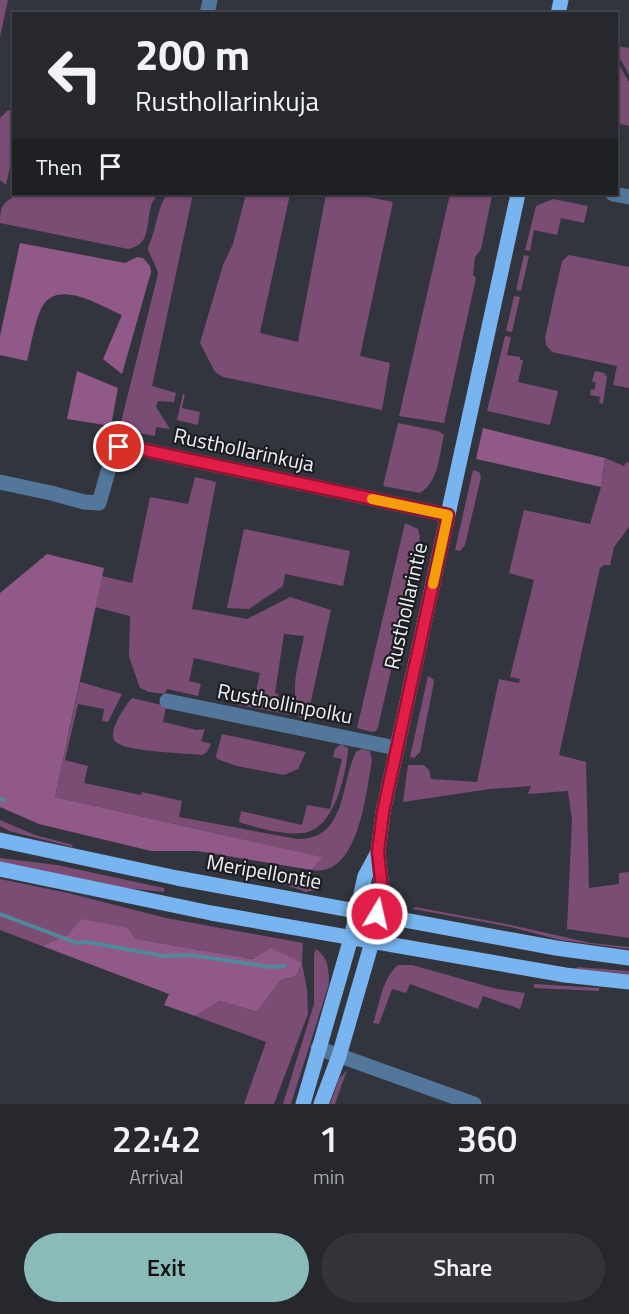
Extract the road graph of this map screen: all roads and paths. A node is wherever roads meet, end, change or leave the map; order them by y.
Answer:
1 (518, 195) edge
2 (0, 482) edge
3 (448, 515) junction
4 (166, 701) dead end
5 (396, 748) junction
6 (0, 840) edge
7 (378, 852) junction
8 (0, 869) edge
9 (358, 910) junction
10 (377, 914) junction
11 (351, 938) junction
12 (372, 942) junction
13 (629, 958) edge
14 (629, 982) edge
15 (318, 1048) junction
16 (339, 1056) junction
17 (303, 1104) edge
18 (321, 1104) edge
19 (474, 1104) edge

1 - 3 main road, Rusthollarintie
2 - 3 street, Rusthollarinkuja
3 - 5 main road, Rusthollarintie
4 - 5 street, Rusthollinpolku
5 - 7 main road, Rusthollarintie
6 - 9 main road, Meripellontie
7 - 9 main road, Rusthollarintie
7 - 10 main road, Rusthollarintie
8 - 11 main road
9 - 10 main road, Meripellontie
9 - 11 main road, Rusthollarintie
10 - 12 main road, Rusthollarintie
10 - 13 main road, Meripellontie
11 - 12 main road
11 - 15 main road, Rusthollarintie
12 - 14 main road
12 - 16 main road, Rusthollarintie
15 - 16 street
15 - 17 main road, Rusthollarintie
16 - 18 main road, Rusthollarintie
16 - 19 street

